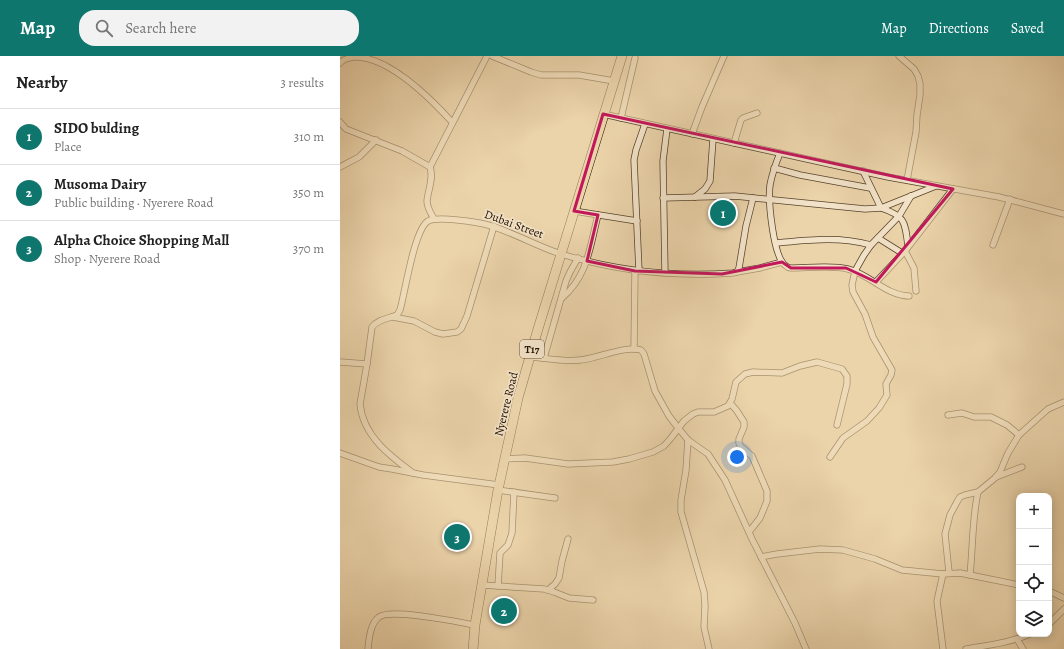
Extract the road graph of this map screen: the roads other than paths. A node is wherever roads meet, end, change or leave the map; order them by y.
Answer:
1 (487, 56) edge
2 (492, 56) edge
3 (622, 56) edge
4 (724, 56) edge
5 (899, 56) edge
6 (635, 58) dead end
7 (340, 63) edge
8 (614, 80) junction
9 (757, 113) dead end
10 (604, 114) junction
11 (621, 118) junction
12 (340, 122) edge
13 (452, 122) junction
14 (645, 124) junction
15 (667, 129) junction
16 (692, 134) junction
17 (714, 139) junction
18 (376, 140) junction
19 (734, 143) junction
20 (780, 152) junction
21 (340, 167) edge
22 (430, 167) junction
23 (774, 168) junction
24 (863, 171) junction
25 (907, 180) junction
26 (936, 186) junction
27 (870, 188) junction
28 (953, 189) junction
29 (911, 196) junction
30 (695, 197) junction
31 (663, 198) junction
32 (753, 198) junction
33 (769, 199) junction
34 (1010, 200) junction
35 (880, 208) junction
36 (574, 211) junction
37 (598, 214) junction
38 (1064, 214) edge
39 (899, 216) junction
40 (434, 219) junction
41 (637, 221) junction
42 (494, 226) junction
43 (878, 238) junction
44 (776, 243) junction
45 (871, 245) junction
46 (993, 246) dead end
47 (905, 250) junction
48 (561, 254) junction
49 (578, 258) junction
50 (587, 261) junction
51 (782, 262) junction
52 (637, 271) junction
53 (856, 271) junction
54 (737, 272) junction
55 (665, 273) junction
56 (876, 282) junction
57 (916, 291) dead end
58 (909, 296) dead end
59 (561, 299) junction
60 (392, 317) junction
61 (634, 349) junction
62 (530, 357) junction
63 (544, 358) junction
64 (340, 362) edge
65 (367, 364) junction
66 (1064, 402) edge
67 (731, 404) junction
68 (948, 415) dead end
69 (837, 425) dead end
70 (678, 429) junction
71 (1019, 435) junction
72 (688, 440) junction
73 (340, 453) edge
74 (830, 457) dead end
75 (505, 459) junction
76 (1022, 467) dead end
77 (413, 473) junction
78 (995, 478) junction
79 (499, 488) junction
80 (514, 492) junction
81 (978, 492) junction
82 (554, 498) dead end
83 (749, 532) junction
84 (568, 539) dead end
85 (761, 557) junction
86 (946, 573) junction
87 (970, 575) junction
88 (1016, 584) edge
89 (482, 585) junction
90 (498, 586) junction
91 (548, 590) junction
92 (1052, 592) edge
93 (1064, 598) edge
94 (593, 600) dead end
95 (1064, 609) edge
96 (1052, 621) edge
97 (475, 625) junction
98 (1024, 637) edge
99 (1017, 640) junction
100 (368, 649) edge
101 (473, 649) edge
102 (709, 649) edge
103 (806, 649) edge
104 (943, 649) edge
105 (966, 649) edge
106 (1023, 649) edge

1 - 13 street
2 - 8 street
3 - 8 main road, Nyerere Road / T17
4 - 16 street
5 - 25 street
6 - 11 street
7 - 13 street
8 - 10 main road, Nyerere Road / T17
9 - 19 street
10 - 11 street
10 - 36 main road, Nyerere Road / T17
11 - 14 street
12 - 18 street
13 - 22 street
14 - 15 street
14 - 41 street
15 - 16 street
15 - 31 street
16 - 17 street
17 - 19 street
17 - 30 street
18 - 21 street
18 - 22 street
19 - 20 street
20 - 23 street
20 - 24 street
22 - 40 street
23 - 27 street
23 - 33 street
24 - 25 street
24 - 27 street
25 - 26 street
26 - 28 street
26 - 29 street
27 - 35 street
28 - 34 street
28 - 47 street
29 - 35 street
29 - 39 street
30 - 31 street
30 - 32 street
31 - 55 street
32 - 33 street
32 - 54 street
33 - 35 street
33 - 44 street
34 - 38 street
34 - 46 street
35 - 39 street
36 - 37 street
36 - 48 main road, Nyerere Road / T17
37 - 41 street
37 - 50 street
39 - 43 street
39 - 47 street
40 - 42 street, Dubai Street
40 - 60 street
41 - 52 street
42 - 48 street, Dubai Street
42 - 60 street
43 - 45 street
43 - 47 street
44 - 45 street
44 - 51 street
45 - 53 street
47 - 56 street
47 - 57 street
48 - 49 street, Dubai Street
48 - 62 main road, Nyerere Road / T17
49 - 50 street, Dubai Street
49 - 59 street
50 - 52 street, Dubai Street
50 - 59 street
51 - 53 street
51 - 54 street, Dubai Street
52 - 55 street, Dubai Street
52 - 61 street
53 - 56 street
53 - 74 street
54 - 55 street, Dubai Street
56 - 58 street
59 - 63 street
60 - 65 street
61 - 63 street
61 - 70 street
62 - 63 street
62 - 75 main road, Nyerere Road / T17
64 - 65 street
65 - 77 street
66 - 71 street
67 - 69 street
67 - 70 street
67 - 83 street
68 - 71 street
70 - 72 street
70 - 75 street
71 - 78 street
72 - 83 street
72 - 102 street
73 - 77 street
75 - 79 main road, Nyerere Road / T17
76 - 78 street
77 - 79 street
78 - 81 street
79 - 80 street
79 - 89 main road, Nyerere Road / T17
80 - 82 street
80 - 90 street
81 - 86 street
81 - 87 street
83 - 85 street
84 - 91 street
85 - 86 street
85 - 103 street
86 - 87 street
86 - 104 street
87 - 88 street
89 - 90 street
89 - 97 main road, Nyerere Road / T17
90 - 91 street
91 - 94 street
92 - 93 street
95 - 96 street
97 - 100 street
97 - 101 main road, Nyerere Road / T17
98 - 99 street
99 - 105 street
99 - 106 street

